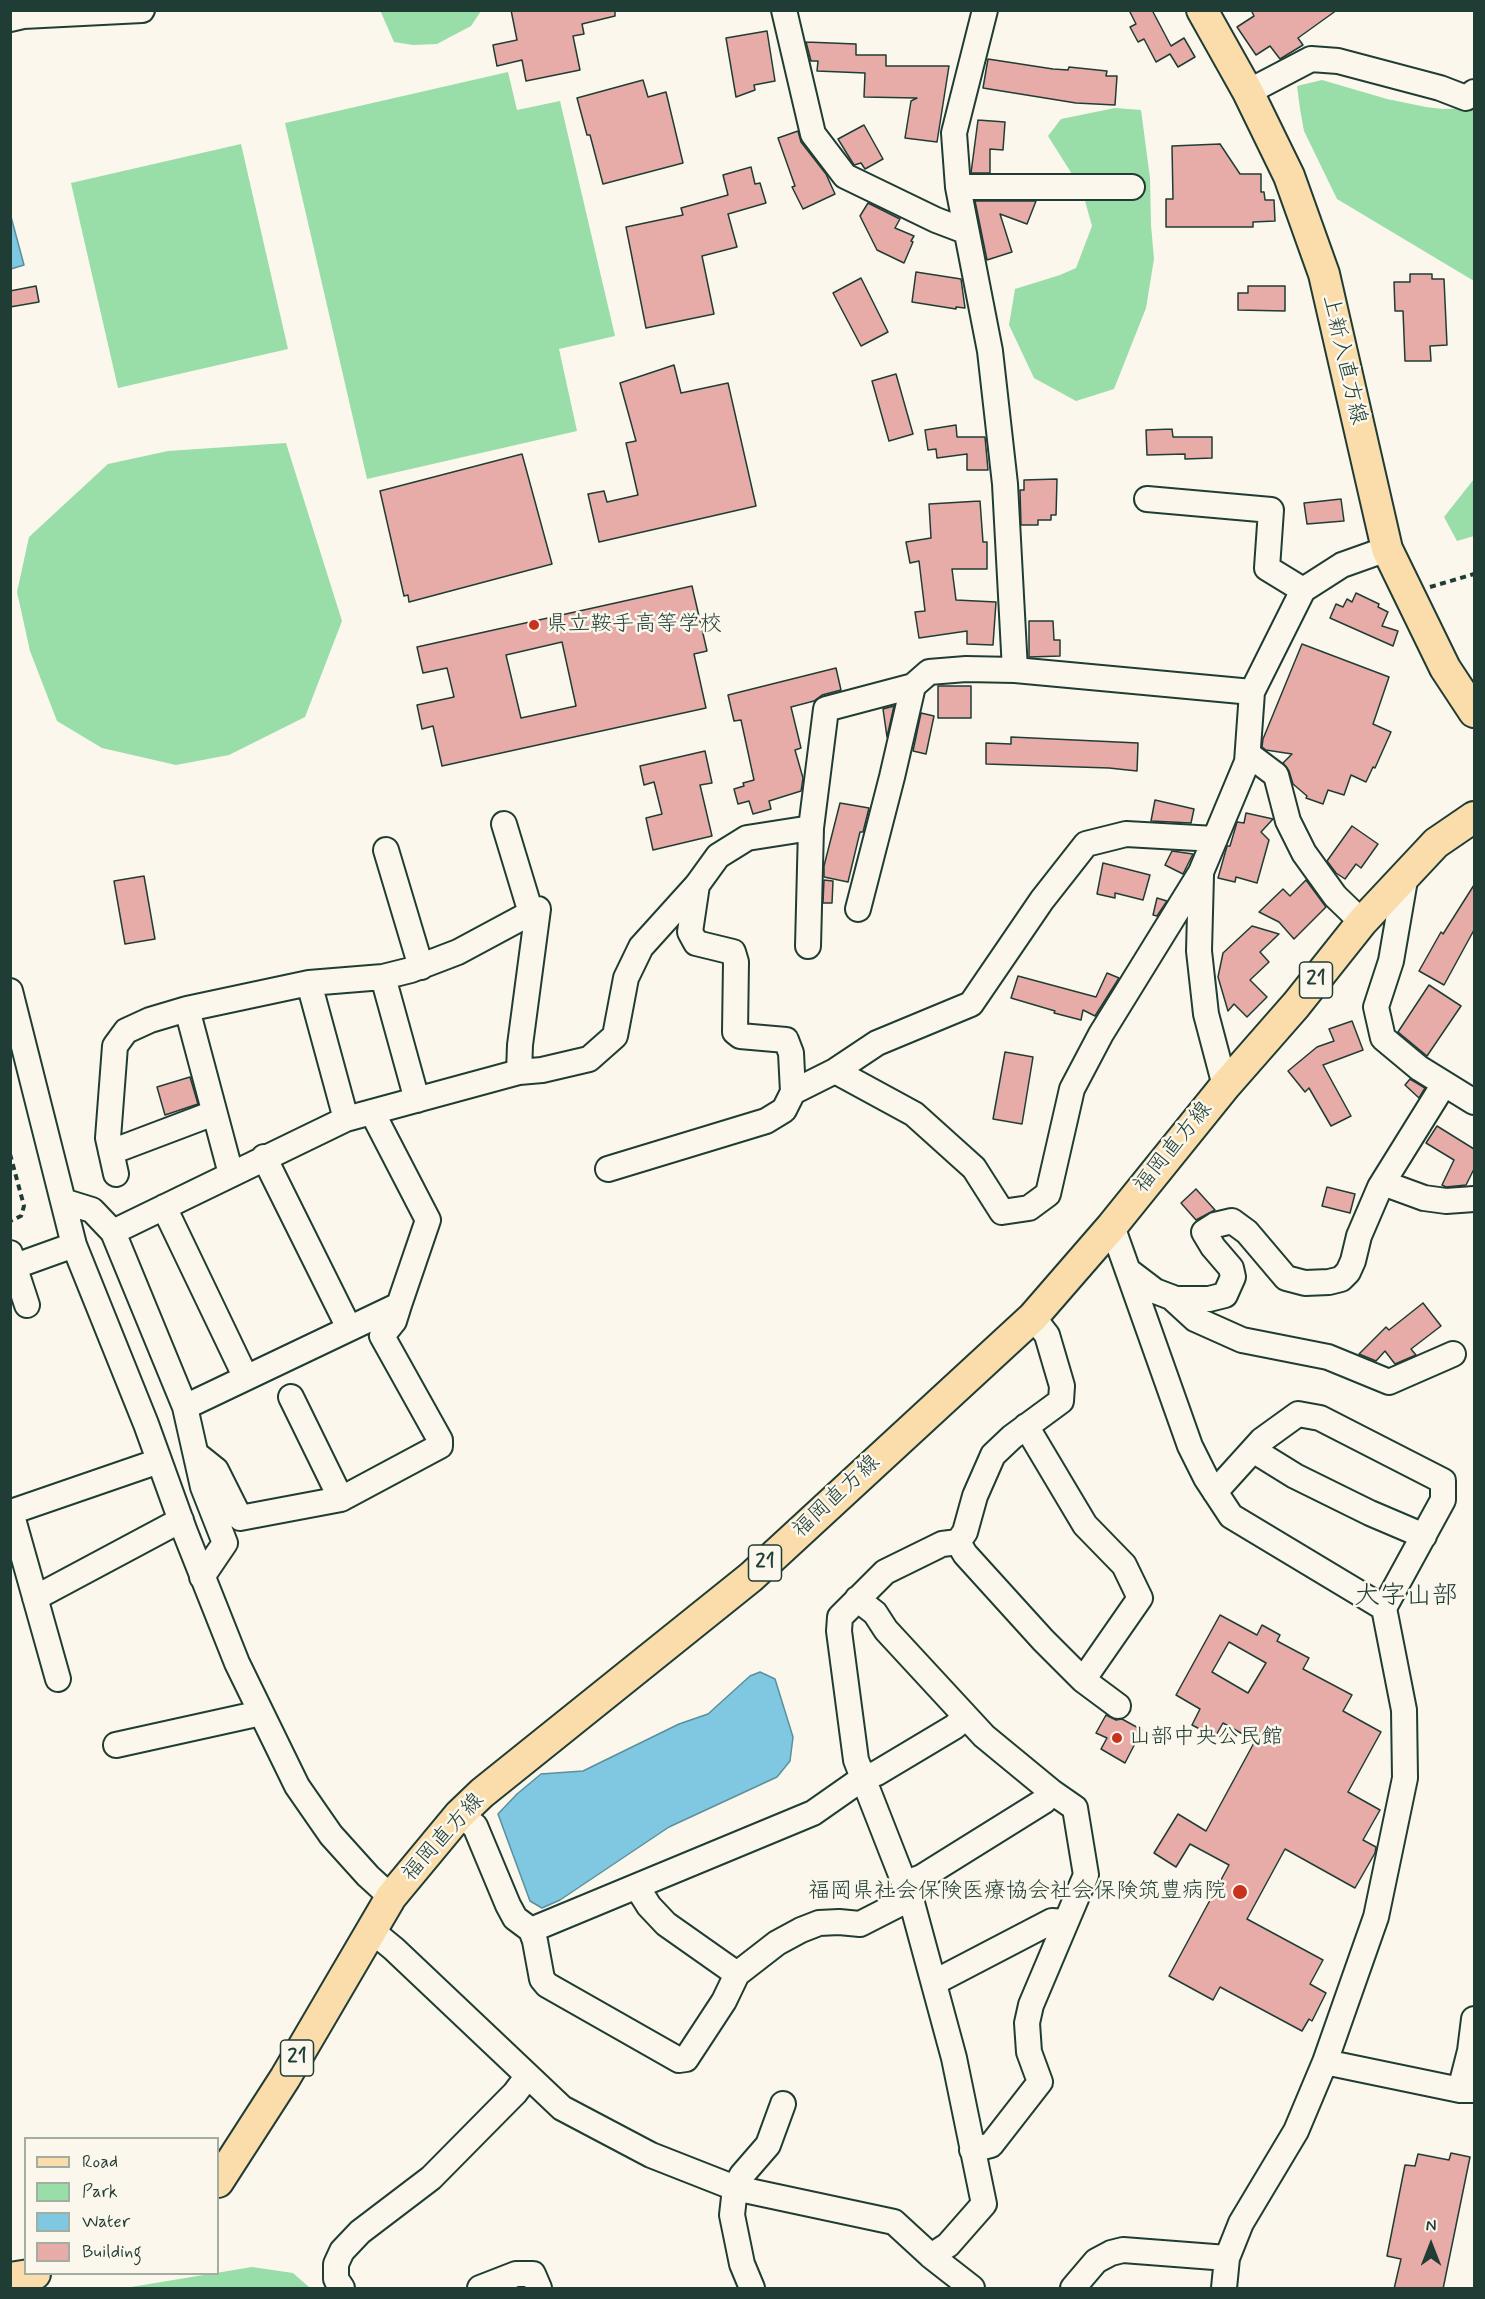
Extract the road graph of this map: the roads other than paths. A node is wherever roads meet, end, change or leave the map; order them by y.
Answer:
1 (142, 10) edge
2 (784, 10) edge
3 (985, 10) edge
4 (1202, 10) edge
5 (10, 19) edge
6 (1248, 92) junction
7 (1474, 92) edge
8 (958, 187) junction
9 (1132, 187) dead end
10 (965, 231) junction
11 (1147, 499) dead end
12 (1387, 549) junction
13 (1303, 590) junction
14 (1015, 670) junction
15 (913, 686) junction
16 (1252, 692) junction
17 (1474, 712) edge
18 (1248, 754) junction
19 (1474, 817) edge
20 (504, 824) dead end
21 (811, 828) junction
22 (1215, 839) junction
23 (386, 850) dead end
24 (1202, 872) junction
25 (1406, 874) junction
26 (698, 885) junction
27 (858, 909) dead end
28 (531, 913) junction
29 (1362, 922) junction
30 (808, 946) dead end
31 (421, 967) junction
32 (382, 976) junction
33 (309, 983) junction
34 (10, 991) edge
35 (187, 1009) junction
36 (835, 1071) junction
37 (519, 1072) junction
38 (1444, 1084) junction
39 (1225, 1086) junction
40 (794, 1092) junction
41 (417, 1100) junction
42 (1474, 1102) edge
43 (372, 1112) junction
44 (214, 1113) junction
45 (346, 1119) junction
46 (264, 1157) junction
47 (608, 1169) dead end
48 (231, 1174) junction
49 (1383, 1183) junction
50 (1474, 1199) edge
51 (63, 1201) junction
52 (164, 1207) junction
53 (1112, 1226) junction
54 (113, 1232) junction
55 (74, 1245) junction
56 (12, 1263) edge
57 (1130, 1272) junction
58 (1171, 1297) junction
59 (27, 1305) dead end
60 (399, 1305) junction
61 (1033, 1317) junction
62 (349, 1328) junction
63 (1453, 1354) dead end
64 (246, 1378) junction
65 (291, 1397) dead end
66 (185, 1407) junction
67 (1026, 1426) junction
68 (1253, 1450) junction
69 (196, 1454) junction
70 (159, 1461) junction
71 (1215, 1492) junction
72 (341, 1499) junction
73 (181, 1520) junction
74 (1424, 1536) junction
75 (958, 1542) junction
76 (202, 1577) junction
77 (35, 1598) junction
78 (856, 1599) junction
79 (1384, 1608) junction
80 (58, 1679) dead end
81 (1083, 1680) junction
82 (1118, 1706) dead end
83 (261, 1713) junction
84 (966, 1717) junction
85 (116, 1745) dead end
86 (863, 1778) junction
87 (1052, 1792) junction
88 (459, 1815) junction
89 (637, 1887) junction
90 (908, 1891) junction
91 (391, 1897) junction
92 (1066, 1922) junction
93 (371, 1930) junction
94 (531, 1930) junction
95 (737, 1974) junction
96 (935, 1983) junction
97 (1474, 2019) edge
98 (1325, 2062) junction
99 (527, 2077) junction
100 (1467, 2090) edge
101 (783, 2104) dead end
102 (972, 2150) junction
103 (219, 2180) edge
104 (735, 2188) junction
105 (931, 2256) junction
106 (1227, 2258) junction
107 (29, 2275) edge
108 (10, 2278) edge
109 (342, 2289) edge
110 (480, 2289) edge
111 (538, 2289) edge
112 (752, 2289) edge
113 (972, 2289) edge
114 (1074, 2289) edge
115 (1224, 2289) edge

1 - 5 street
2 - 10 street
3 - 8 street
4 - 6 main road, 上新入直方線
6 - 7 street
6 - 12 main road, 上新入直方線
8 - 9 street
8 - 10 street
10 - 14 street
11 - 13 street
12 - 13 street
12 - 17 main road, 上新入直方線
13 - 16 street
14 - 15 street
14 - 16 street
15 - 21 street
15 - 27 street
16 - 18 street
18 - 22 street
18 - 29 street
19 - 25 main road, 福岡直方線 / 21
20 - 28 street
21 - 26 street
21 - 30 street
22 - 24 street
22 - 36 street
23 - 31 street
24 - 36 street
24 - 39 street
25 - 29 main road, 福岡直方線 / 21
25 - 38 street
26 - 37 street
26 - 40 street
28 - 31 street
28 - 37 street
29 - 39 main road, 福岡直方線 / 21
31 - 32 street
32 - 33 street
32 - 41 street
33 - 35 street
33 - 45 street
34 - 51 street
35 - 44 street
35 - 44 street
36 - 40 street
37 - 41 street
38 - 42 street
38 - 49 street
39 - 53 main road, 福岡直方線 / 21
40 - 47 street
41 - 43 street
43 - 45 street
43 - 60 street
44 - 48 street
45 - 46 street
46 - 48 street
46 - 62 street
48 - 52 street
49 - 50 street
49 - 58 street
51 - 54 street
51 - 55 street
52 - 54 street
52 - 64 street
53 - 57 street
53 - 61 main road, 福岡直方線 / 21
54 - 66 street
55 - 56 street
55 - 70 street
56 - 59 street
57 - 58 street
57 - 71 street
58 - 63 street
60 - 62 street
60 - 72 street
61 - 67 street
61 - 88 main road, 福岡直方線 / 21
62 - 64 street
64 - 66 street
65 - 72 street
66 - 69 street
67 - 75 street
67 - 81 street
68 - 71 street
68 - 74 street
68 - 74 street
69 - 72 street
69 - 76 street
70 - 73 street
70 - 77 street
71 - 79 street
73 - 76 street
73 - 77 street
74 - 79 street
75 - 78 street
75 - 81 street
76 - 83 street
77 - 80 street
78 - 84 street
78 - 86 street
79 - 98 street
81 - 82 street
83 - 85 street
83 - 91 street
84 - 86 street
84 - 87 street
86 - 89 street
86 - 90 street
87 - 90 street
87 - 92 street
88 - 91 main road, 福岡直方線 / 21
88 - 94 street
89 - 94 street
89 - 95 street
90 - 95 street
90 - 96 street
91 - 93 main road, 福岡直方線 / 21
92 - 96 street
92 - 102 street
93 - 99 street
93 - 103 main road, 福岡直方線 / 21
94 - 95 street
96 - 102 street
97 - 100 street
98 - 100 street
98 - 106 street
99 - 104 street
99 - 109 street
101 - 104 street
102 - 105 street
104 - 105 street
104 - 112 street
105 - 113 street
106 - 114 street
106 - 115 street
107 - 108 main road
110 - 111 street

